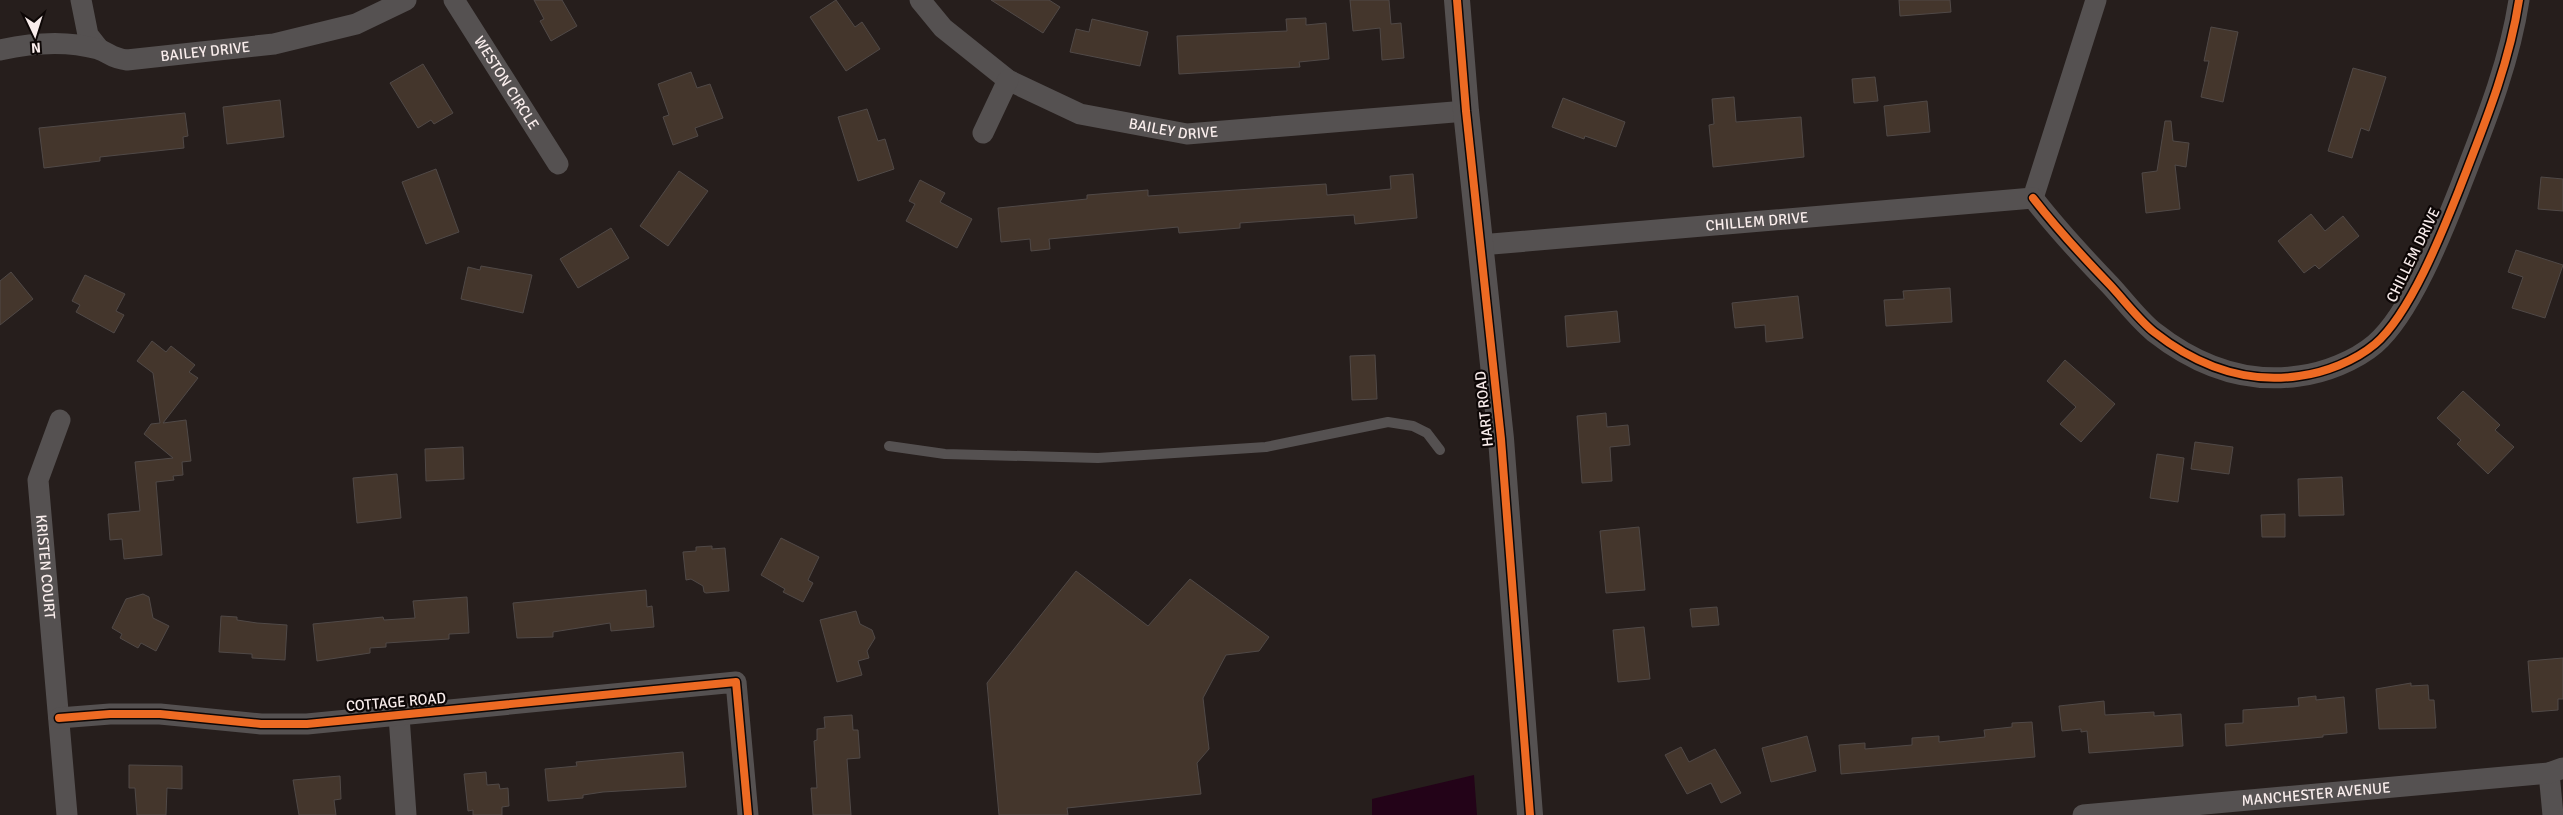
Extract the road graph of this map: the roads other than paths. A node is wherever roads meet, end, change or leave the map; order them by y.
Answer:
1 (81, 0) edge
2 (406, 0) edge
3 (454, 0) edge
4 (920, 0) edge
5 (1457, 0) edge
6 (2096, 0) edge
7 (2519, 0) edge
8 (99, 49) junction
9 (0, 50) edge
10 (1008, 80) junction
11 (1466, 111) junction
12 (983, 133) dead end
13 (558, 164) dead end
14 (2033, 198) junction
15 (1480, 245) junction
16 (60, 420) dead end
17 (889, 446) dead end
18 (1440, 450) dead end
19 (399, 716) junction
20 (59, 718) junction
21 (2556, 771) edge
22 (66, 815) edge
23 (406, 815) edge
24 (748, 815) edge
25 (1530, 815) edge
26 (2084, 815) edge
27 (2553, 815) edge

1 - 8 street
2 - 8 street, BAILEY DRIVE
3 - 13 street, WESTON CIRCLE
4 - 10 street, BAILEY DRIVE
5 - 11 street, HART ROAD
6 - 14 street
7 - 14 street, CHILLEM DRIVE
8 - 9 street, BAILEY DRIVE
10 - 11 street, BAILEY DRIVE
10 - 12 street
11 - 15 street, HART ROAD
14 - 15 street, CHILLEM DRIVE
15 - 25 street, HART ROAD
16 - 20 street, KRISTEN COURT
17 - 18 lane
19 - 20 street, COTTAGE ROAD
19 - 23 street
19 - 24 street, COTTAGE ROAD
20 - 22 street, KRISTEN COURT
21 - 26 street, MANCHESTER AVENUE
21 - 27 street

